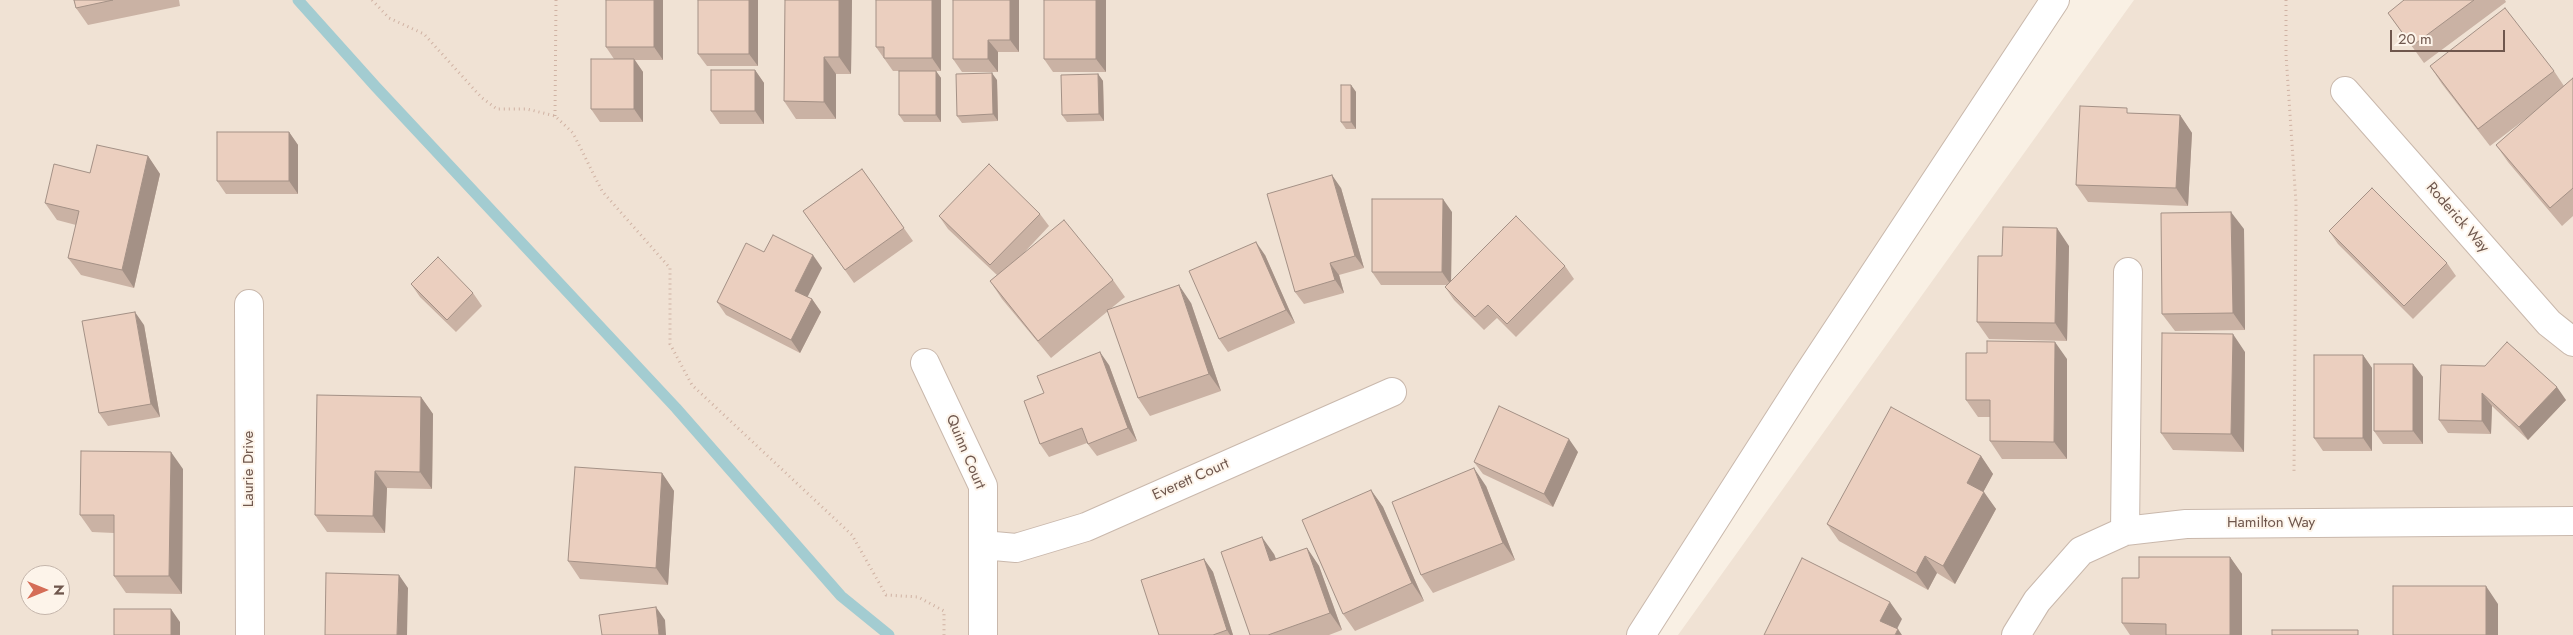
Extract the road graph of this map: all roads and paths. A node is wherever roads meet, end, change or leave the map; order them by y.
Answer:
1 (372, 0) edge
2 (556, 0) edge
3 (2054, 0) edge
4 (2286, 0) edge
5 (2345, 90) dead end
6 (555, 116) junction
7 (2128, 272) dead end
8 (249, 304) dead end
9 (2573, 342) edge
10 (925, 363) dead end
11 (1392, 392) dead end
12 (2294, 472) dead end
13 (2573, 521) edge
14 (2125, 530) junction
15 (983, 545) junction
16 (250, 635) edge
17 (944, 635) edge
18 (982, 635) edge
19 (1641, 635) edge
20 (2016, 635) edge

1 - 6 path
2 - 6 path
3 - 19 street
4 - 12 path
5 - 9 street, Roderick Way
6 - 17 path
7 - 14 street
8 - 16 street, Laurie Drive
10 - 15 street, Quinn Court
11 - 15 street, Everett Court
13 - 14 street, Hamilton Way
14 - 20 street, Hamilton Way
15 - 18 street, Quinn Court

